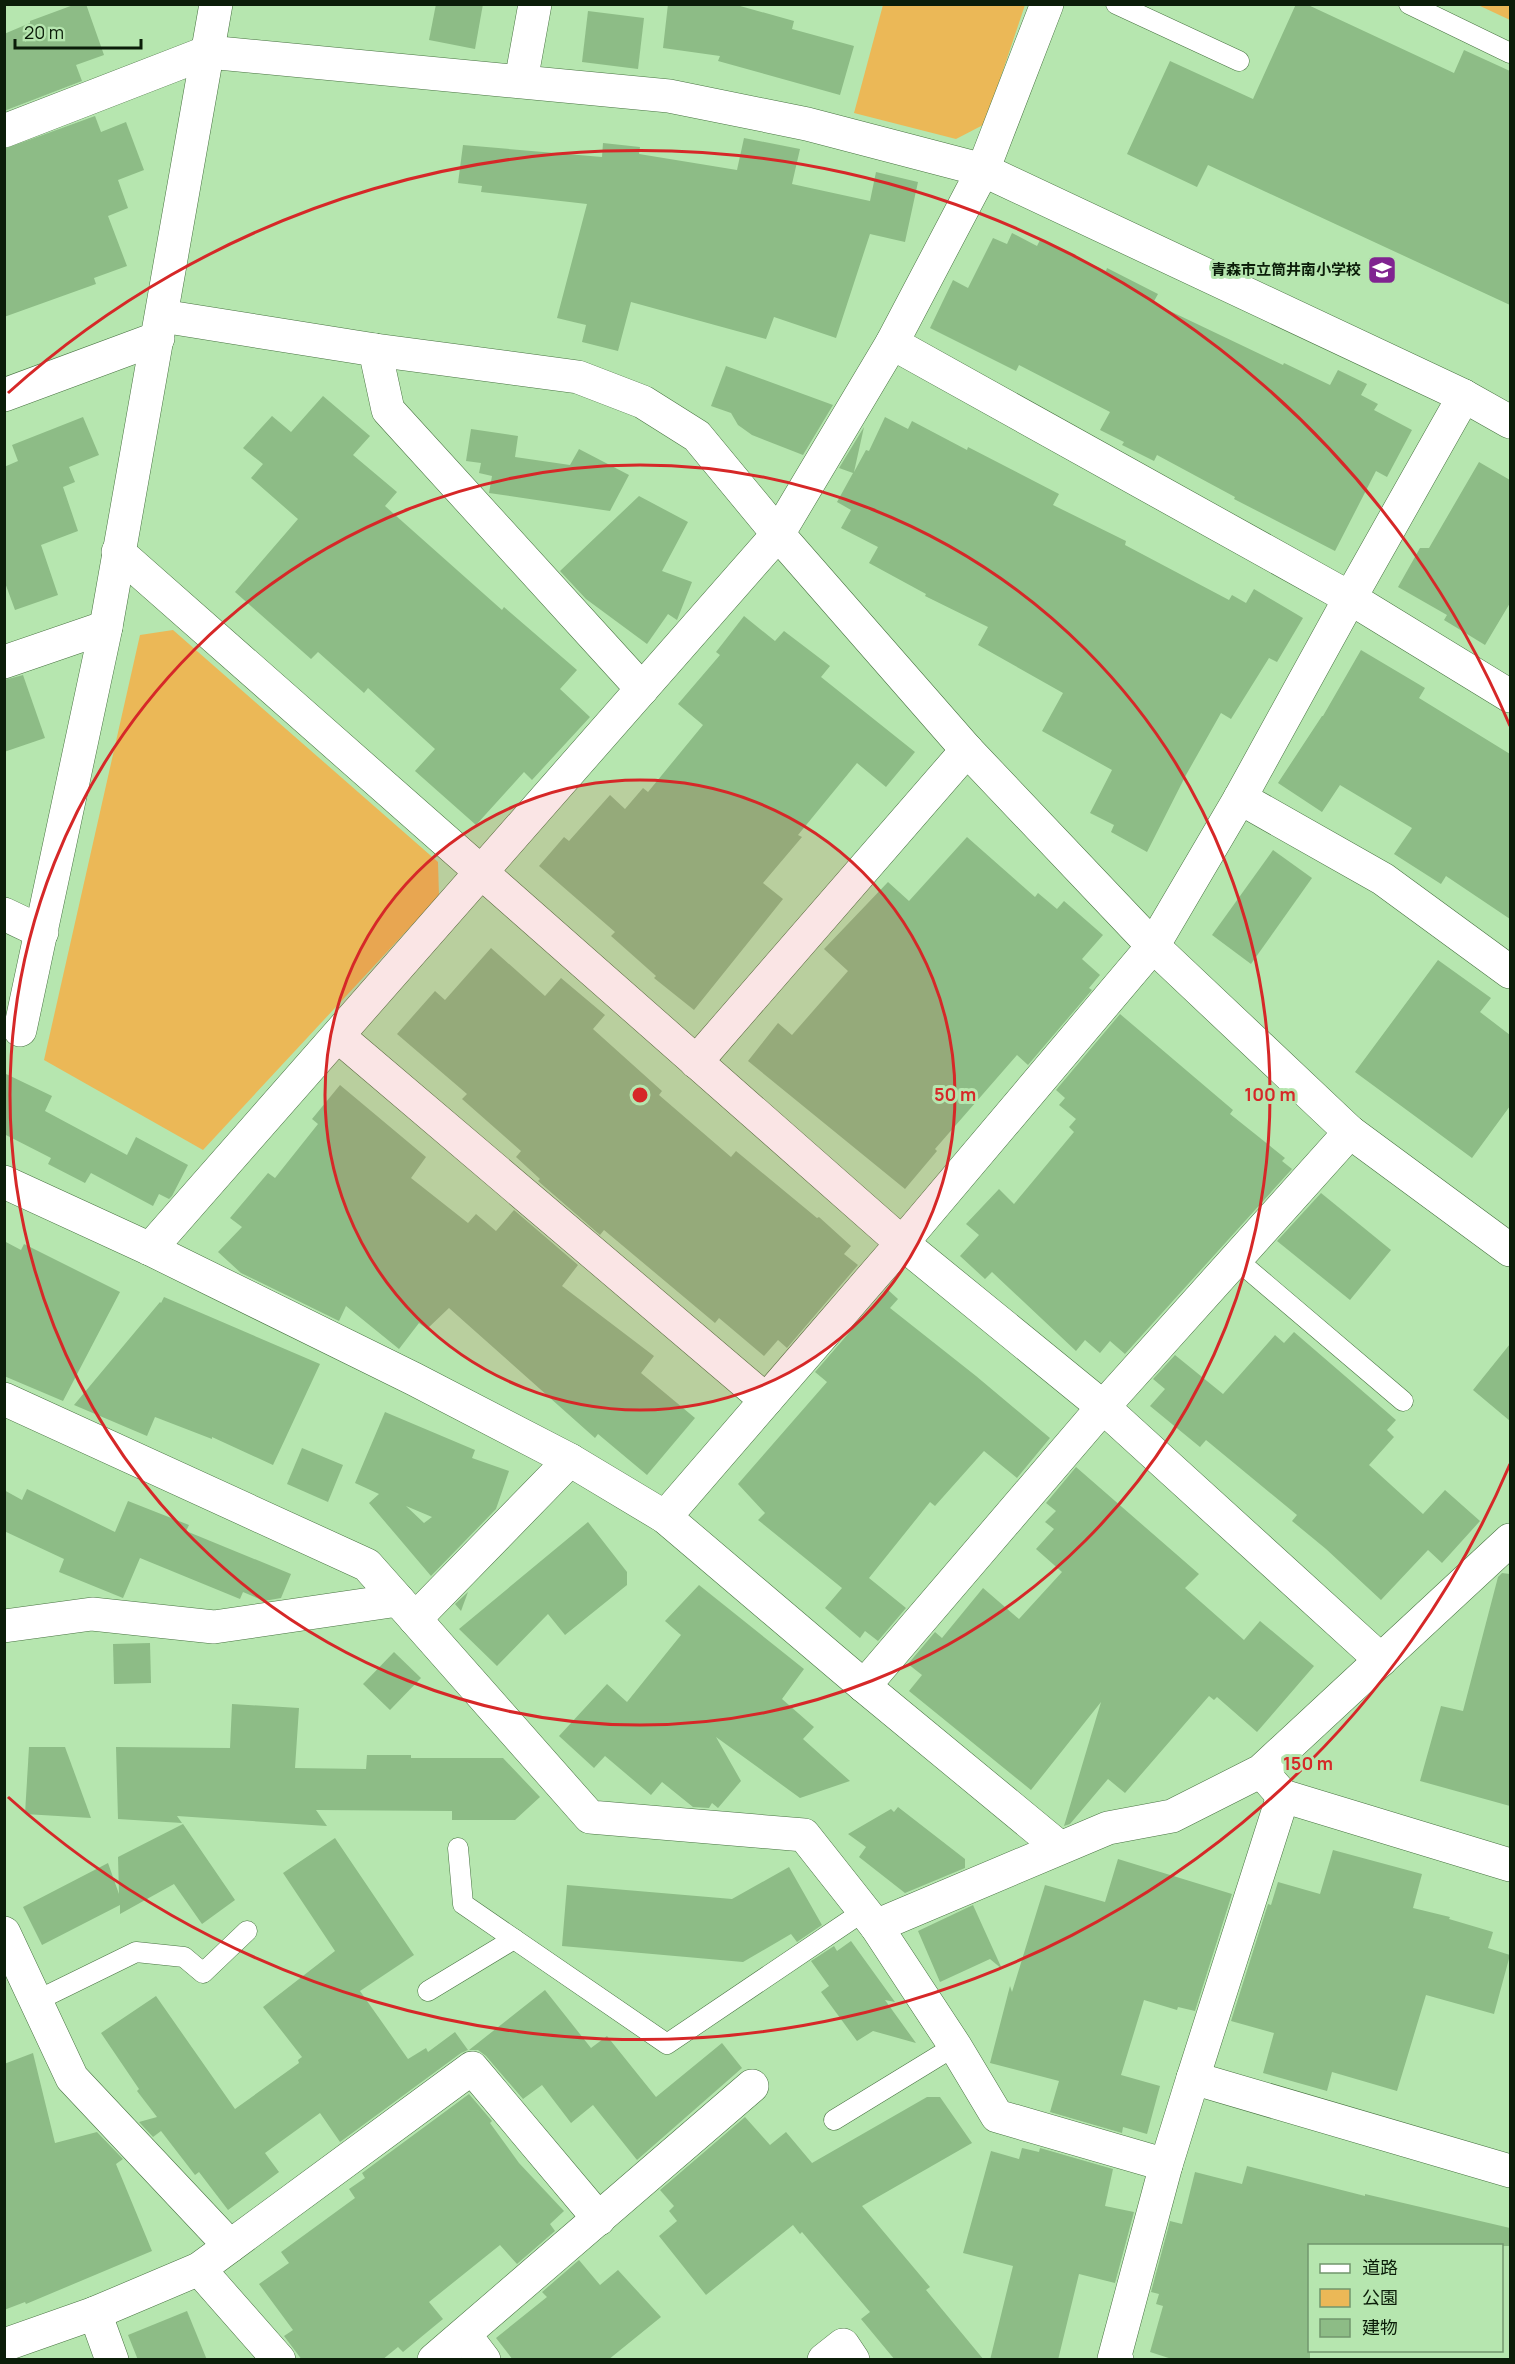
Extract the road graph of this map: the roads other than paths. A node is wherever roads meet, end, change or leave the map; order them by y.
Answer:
1 (216, 4) edge
2 (535, 4) edge
3 (1047, 4) edge
4 (1116, 4) edge
5 (1409, 4) edge
6 (208, 52) junction
7 (1510, 53) edge
8 (1239, 61) dead end
9 (521, 81) junction
10 (4, 130) edge
11 (983, 170) junction
12 (160, 327) junction
13 (892, 343) junction
14 (375, 350) junction
15 (4, 395) edge
16 (1464, 396) junction
17 (1510, 422) edge
18 (778, 534) junction
19 (118, 552) junction
20 (1350, 598) junction
21 (106, 627) junction
22 (4, 662) edge
23 (642, 689) junction
24 (1510, 696) edge
25 (967, 750) junction
26 (1240, 798) junction
27 (480, 873) junction
28 (4, 914) edge
29 (42, 932) junction
30 (1153, 946) junction
31 (1510, 972) edge
32 (20, 1030) dead end
33 (338, 1036) junction
34 (696, 1062) junction
35 (1350, 1132) junction
36 (4, 1182) edge
37 (902, 1243) junction
38 (150, 1249) junction
39 (1510, 1250) edge
40 (1236, 1259) junction
41 (4, 1399) edge
42 (766, 1400) junction
43 (1403, 1401) dead end
44 (1103, 1407) junction
45 (570, 1460) junction
46 (665, 1517) junction
47 (1510, 1540) edge
48 (407, 1610) junction
49 (4, 1626) edge
50 (1381, 1660) junction
51 (864, 1686) junction
52 (1261, 1771) junction
53 (1283, 1796) junction
54 (1059, 1847) junction
55 (458, 1848) dead end
56 (1510, 1865) edge
57 (870, 1918) junction
58 (248, 1931) dead end
59 (4, 1934) edge
60 (513, 1938) junction
61 (428, 1991) dead end
62 (36, 2001) junction
63 (954, 2046) junction
64 (1193, 2078) junction
65 (752, 2085) dead end
66 (834, 2120) dead end
67 (1166, 2165) junction
68 (1510, 2171) edge
69 (599, 2219) junction
70 (230, 2246) junction
71 (199, 2269) junction
72 (95, 2313) junction
73 (4, 2345) edge
74 (474, 2347) edge
75 (112, 2360) edge
76 (279, 2360) edge
77 (434, 2360) edge
78 (824, 2360) edge
79 (853, 2360) edge
80 (1117, 2360) edge

1 - 6 street
2 - 9 street
3 - 11 street
4 - 8 lane
5 - 7 lane
6 - 9 street
6 - 10 street
6 - 12 street
9 - 11 street
11 - 13 street
11 - 16 street
12 - 14 street
12 - 15 street
12 - 19 street
13 - 18 street
13 - 20 street
14 - 18 street
14 - 23 street
16 - 17 street
16 - 20 street
18 - 23 street
18 - 25 street
19 - 21 street
19 - 27 street
20 - 24 street
20 - 26 street
21 - 22 street
21 - 29 street
23 - 27 street
25 - 30 street
25 - 34 street
26 - 30 street
26 - 31 street
27 - 33 street
27 - 34 street
28 - 29 street
29 - 32 street
30 - 35 street
30 - 37 street
33 - 38 street
33 - 42 street
34 - 37 street
35 - 39 street
35 - 40 street
36 - 38 street
37 - 42 street
37 - 44 street
38 - 45 street
40 - 43 lane
40 - 44 street
41 - 48 street
42 - 46 street
44 - 50 street
44 - 51 street
45 - 46 street
45 - 48 street
46 - 51 street
47 - 50 street
48 - 49 street
48 - 57 street
50 - 52 street
51 - 54 street
52 - 53 street
52 - 54 street
53 - 56 street
53 - 64 street
54 - 57 street
55 - 60 lane
57 - 60 lane
57 - 63 street
58 - 62 lane
59 - 62 street
60 - 61 lane
62 - 70 street
63 - 66 lane
63 - 67 street
64 - 67 street
64 - 68 street
65 - 69 street
67 - 80 street
69 - 70 street
69 - 74 street
70 - 71 street
71 - 72 street
71 - 76 street
72 - 73 street
72 - 75 street
74 - 77 street
78 - 79 street

